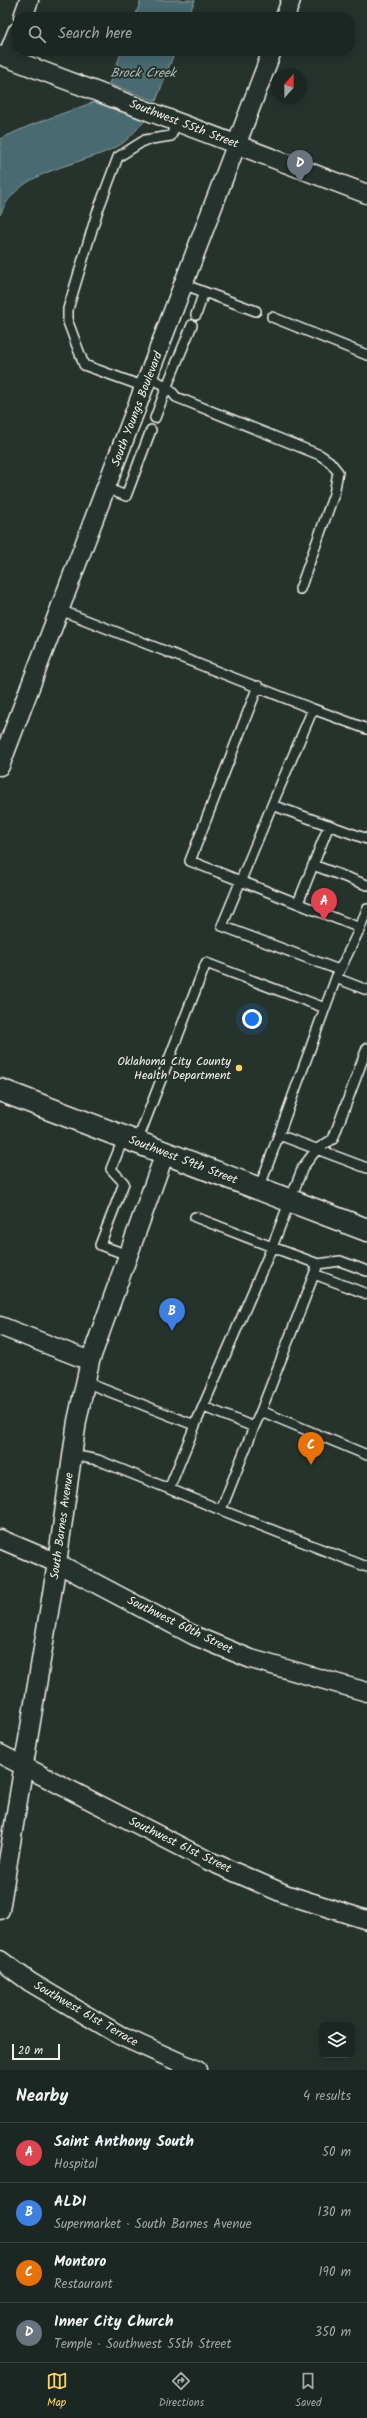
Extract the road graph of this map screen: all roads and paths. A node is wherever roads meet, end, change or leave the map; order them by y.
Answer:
1 (29, 0) edge
2 (292, 0) edge
3 (25, 12) edge
4 (287, 12) edge
5 (12, 41) edge
6 (4, 56) edge
7 (270, 56) edge
8 (177, 121) junction
9 (237, 144) junction
10 (367, 194) edge
11 (185, 285) junction
12 (204, 292) junction
13 (256, 311) dead end
14 (196, 315) dead end
15 (272, 317) dead end
16 (192, 325) dead end
17 (367, 355) edge
18 (147, 382) junction
19 (167, 386) junction
20 (155, 418) dead end
21 (151, 430) dead end
22 (106, 488) junction
23 (300, 589) dead end
24 (60, 610) junction
25 (258, 686) junction
26 (313, 709) junction
27 (367, 729) edge
28 (0, 766) edge
29 (272, 805) junction
30 (330, 825) junction
31 (367, 839) edge
32 (313, 865) junction
33 (241, 882) junction
34 (367, 885) edge
35 (298, 903) junction
36 (367, 909) edge
37 (360, 928) junction
38 (338, 974) junction
39 (367, 990) edge
40 (325, 1008) junction
41 (367, 1048) edge
42 (0, 1090) edge
43 (279, 1135) junction
44 (130, 1139) junction
45 (317, 1149) junction
46 (165, 1153) junction
47 (367, 1168) edge
48 (259, 1189) junction
49 (290, 1201) junction
50 (195, 1217) dead end
51 (367, 1230) edge
52 (272, 1247) junction
53 (128, 1255) junction
54 (318, 1264) junction
55 (367, 1271) edge
56 (314, 1274) junction
57 (367, 1294) edge
58 (0, 1326) edge
59 (90, 1361) junction
60 (85, 1382) junction
61 (204, 1407) junction
62 (260, 1411) junction
63 (196, 1423) junction
64 (254, 1427) junction
65 (72, 1455) junction
66 (367, 1455) edge
67 (169, 1489) junction
68 (221, 1510) junction
69 (0, 1539) edge
70 (57, 1563) junction
71 (367, 1567) edge
72 (367, 1692) edge
73 (0, 1754) edge
74 (23, 1765) junction
75 (0, 1910) edge
76 (367, 1920) edge
77 (0, 1960) edge
78 (197, 2070) edge

1 - 3 street
2 - 4 street
5 - 6 street
6 - 8 street, Southwest 55th Street
7 - 9 street, South Youngs Boulevard
8 - 9 street, Southwest 55th Street
8 - 18 lane
9 - 10 street, Southwest 55th Street
9 - 11 street, South Youngs Boulevard
11 - 12 lane
11 - 18 street, South Youngs Boulevard
12 - 13 lane
12 - 14 lane
15 - 17 lane
16 - 19 lane
18 - 19 lane
18 - 22 street, South Youngs Boulevard
19 - 20 lane
19 - 23 lane
21 - 22 lane
22 - 24 street, South Youngs Boulevard
24 - 25 lane
24 - 28 street, South Youngs Boulevard
25 - 26 lane
25 - 33 lane
26 - 27 lane
26 - 29 lane
29 - 30 lane
29 - 33 lane
30 - 31 lane
30 - 32 lane
32 - 34 lane
32 - 35 lane
33 - 35 lane
33 - 38 lane
35 - 37 lane
36 - 37 lane
37 - 38 lane
38 - 39 lane
38 - 40 lane
40 - 43 lane
40 - 44 lane
41 - 45 lane
42 - 44 main road, Southwest 59th Street
43 - 45 lane
43 - 48 lane
44 - 46 main road, Southwest 59th Street
44 - 53 lane
45 - 47 lane
45 - 49 lane
46 - 48 main road, Southwest 59th Street
46 - 53 street, South Barnes Avenue
48 - 49 main road, Southwest 59th Street
49 - 51 main road, Southwest 59th Street
49 - 52 lane
50 - 52 lane
52 - 54 lane
52 - 61 lane
53 - 59 street, South Barnes Avenue
54 - 55 lane
54 - 56 lane
56 - 57 lane
56 - 62 lane
58 - 59 street
59 - 60 street, South Barnes Avenue
60 - 63 lane
60 - 65 street, South Barnes Avenue
61 - 63 lane
61 - 64 lane
62 - 64 lane
62 - 66 lane
63 - 67 lane
64 - 68 lane
65 - 67 lane
65 - 70 street, South Barnes Avenue
67 - 68 lane
68 - 71 lane
69 - 70 street, Southwest 60th Street
70 - 72 street, Southwest 60th Street
70 - 74 street, South Barnes Avenue
73 - 74 street, Southwest 61st Street
74 - 75 street, South Barnes Avenue
74 - 76 street, Southwest 61st Street
77 - 78 street, Southwest 61st Terrace

